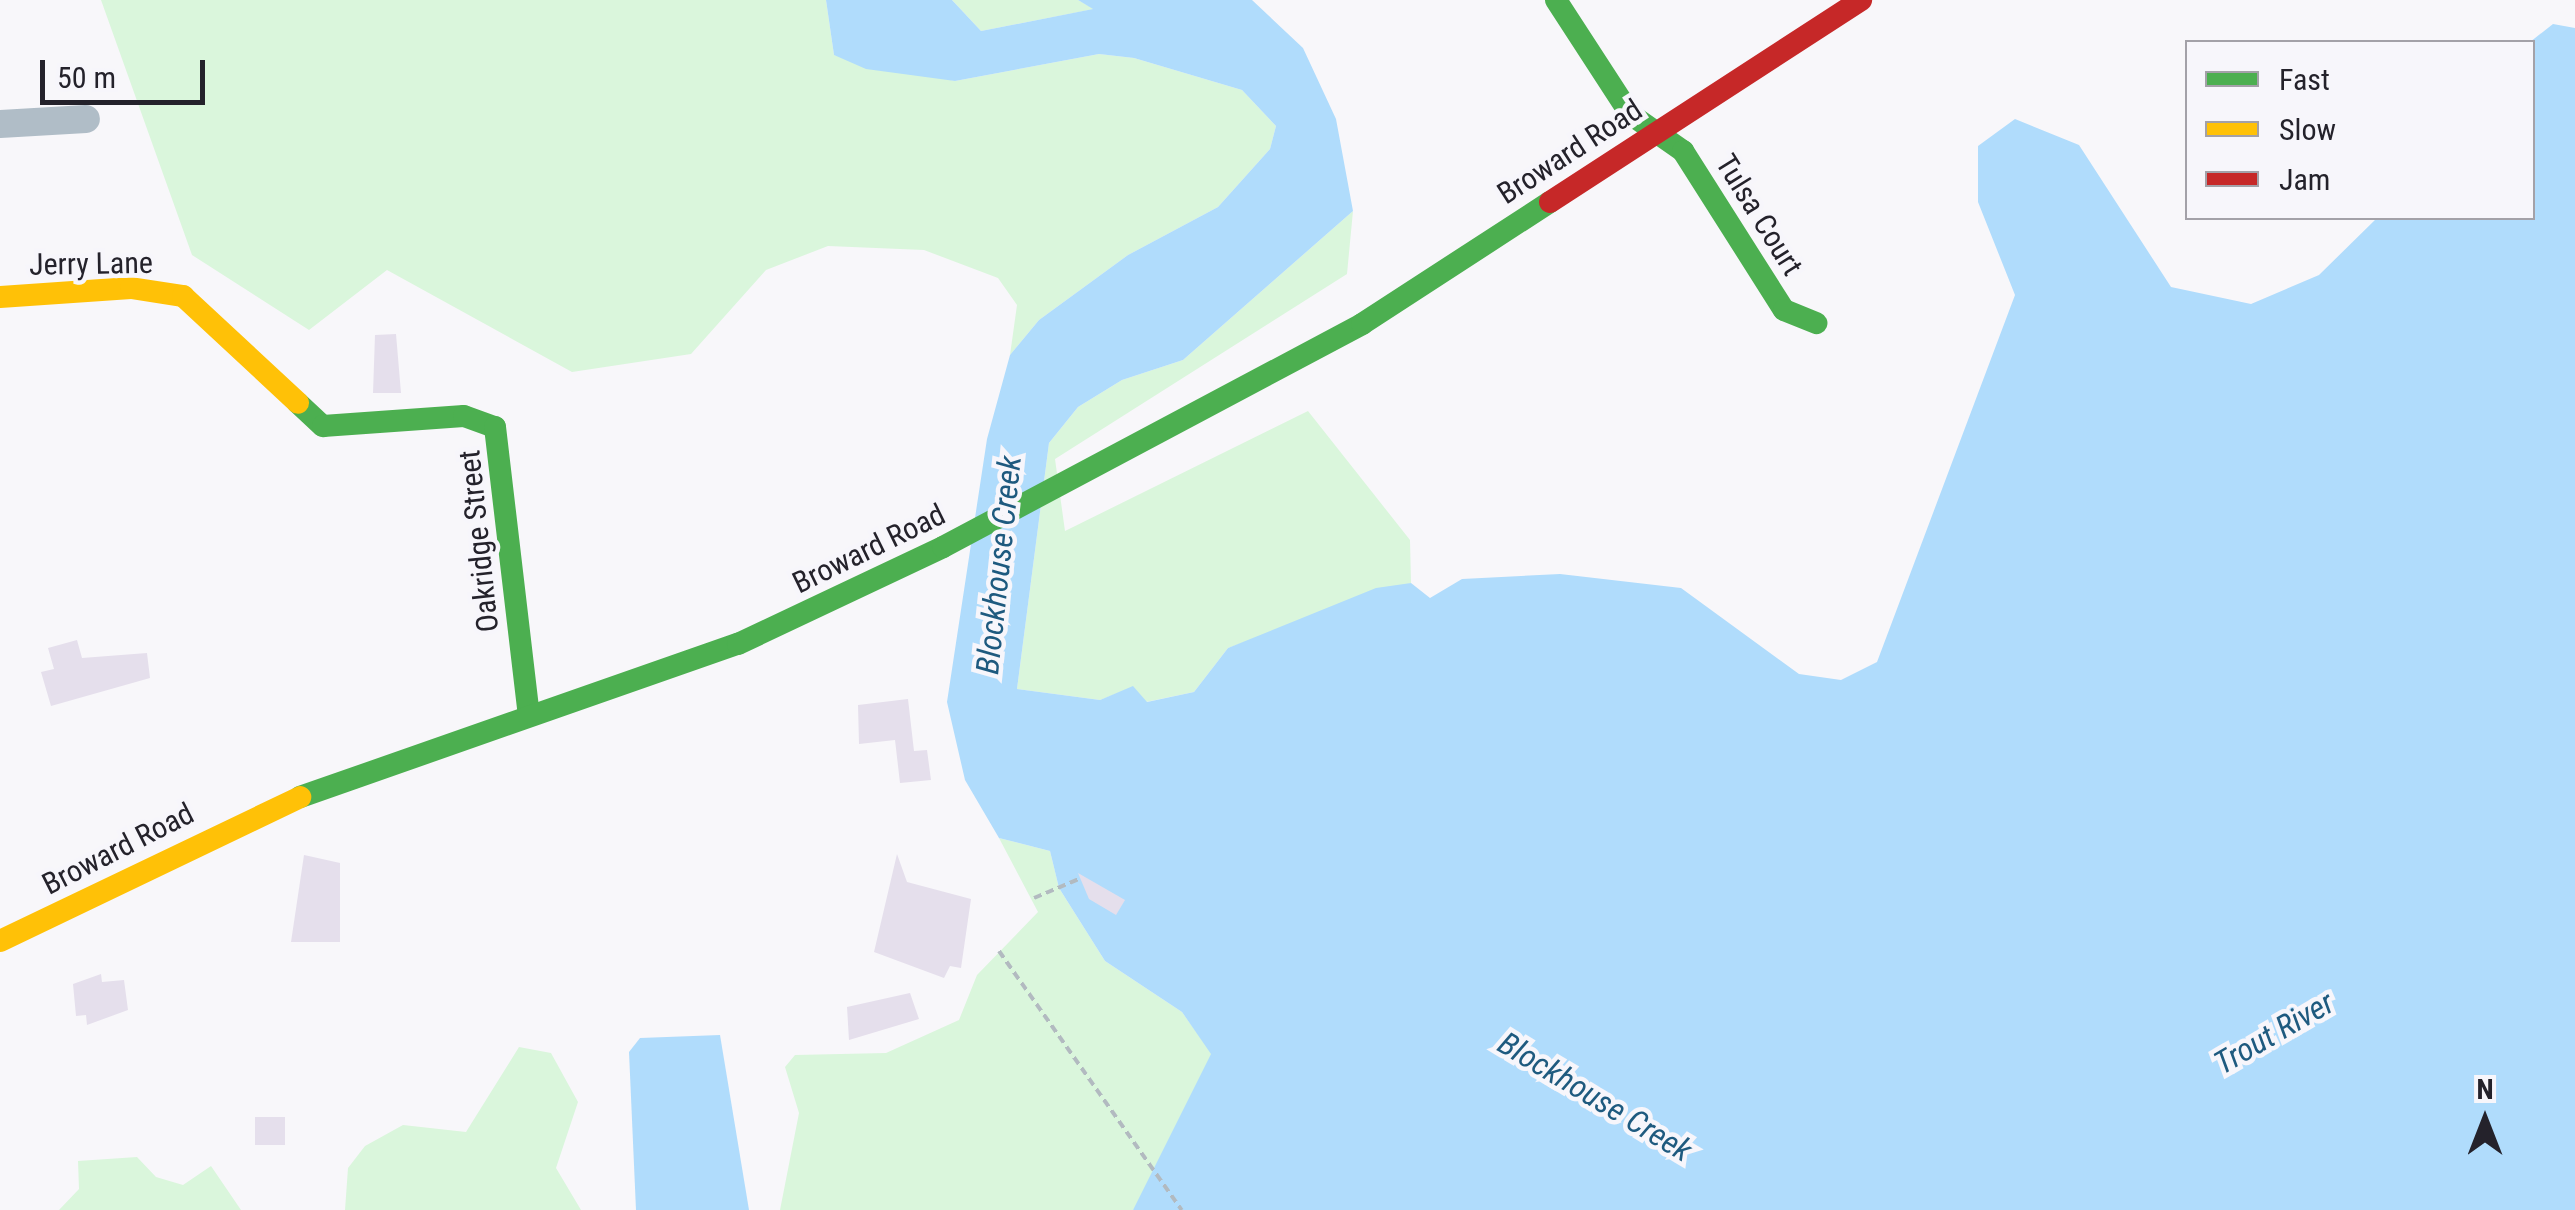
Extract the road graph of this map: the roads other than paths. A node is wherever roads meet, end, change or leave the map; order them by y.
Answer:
1 (1556, 0) edge
2 (1861, 0) edge
3 (86, 119) dead end
4 (0, 124) edge
5 (1655, 132) junction
6 (183, 296) joint
7 (0, 297) edge
8 (1816, 323) dead end
9 (529, 716) junction
10 (0, 941) edge

1 - 5 main road, Tulsa Court
2 - 5 main road, Broward Road
3 - 4 street
5 - 8 main road, Tulsa Court
5 - 9 main road, Broward Road
6 - 7 main road, Jerry Lane
6 - 9 main road, Oakridge Street
9 - 10 main road, Broward Road

